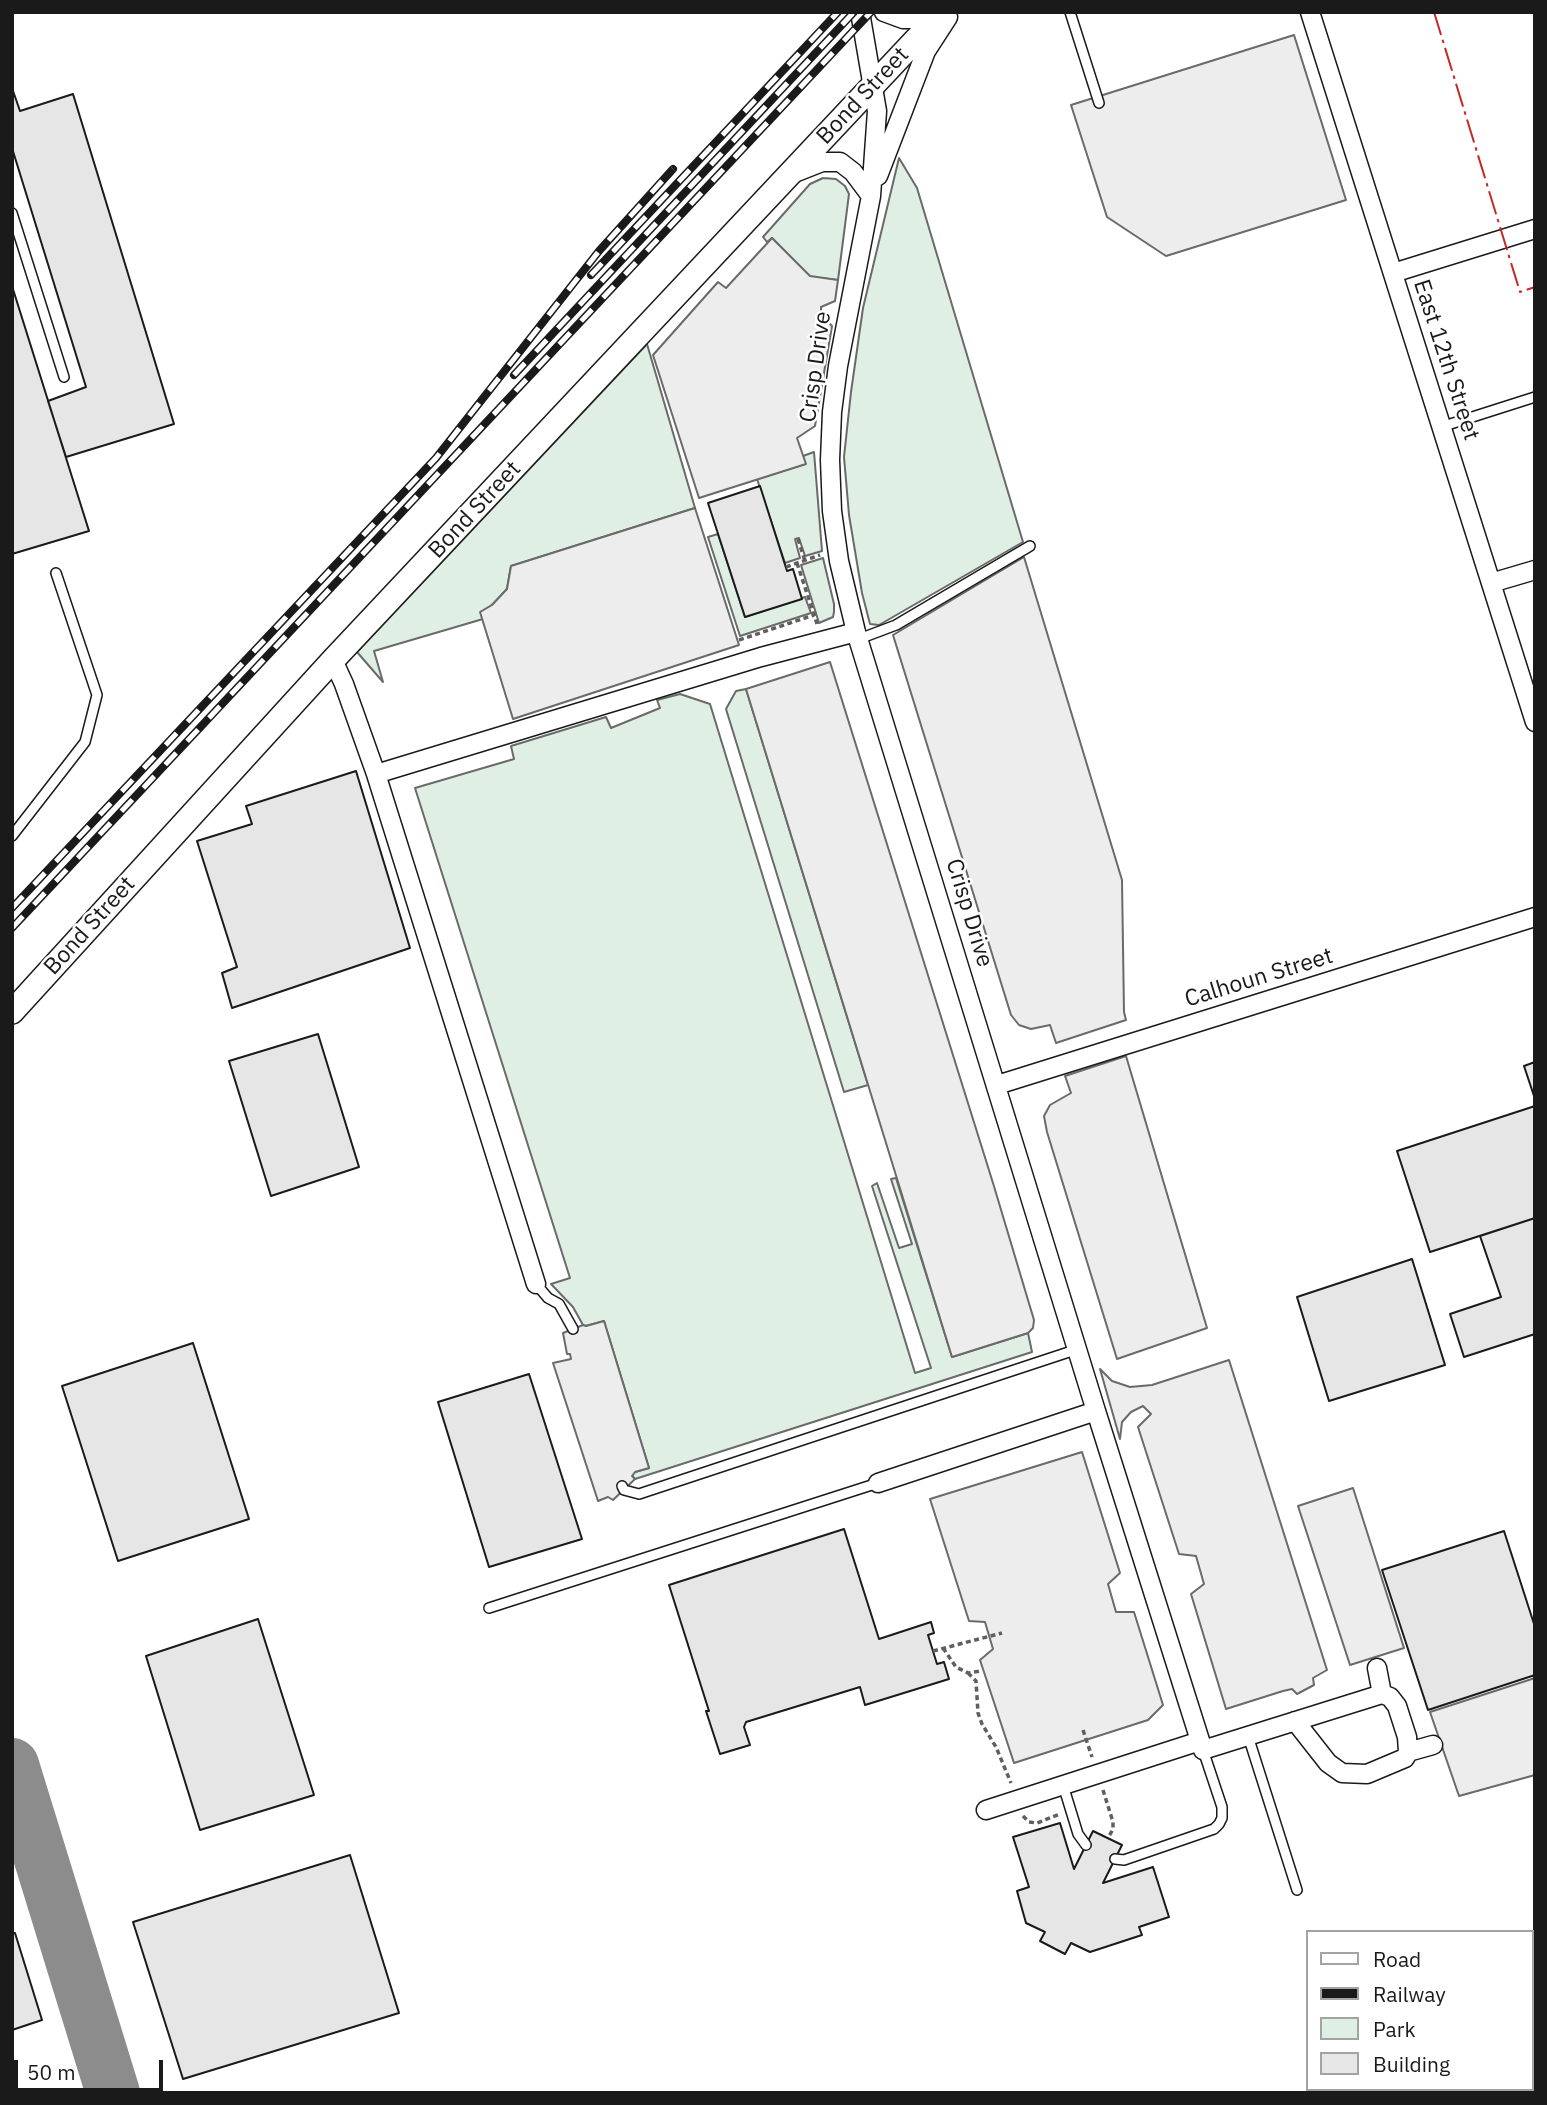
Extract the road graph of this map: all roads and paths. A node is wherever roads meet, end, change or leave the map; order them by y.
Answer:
1 (860, 12) edge
2 (884, 12) edge
3 (932, 12) edge
4 (942, 12) edge
5 (950, 12) edge
6 (1070, 12) edge
7 (1310, 12) edge
8 (873, 87) junction
9 (1099, 103) dead end
10 (788, 176) junction
11 (871, 196) junction
12 (12, 213) edge
13 (1535, 229) edge
14 (1393, 273) junction
15 (64, 377) dead end
16 (1535, 397) edge
17 (1441, 426) junction
18 (798, 540) dead end
19 (1030, 546) dead end
20 (823, 554) dead end
21 (805, 561) junction
22 (797, 563) junction
23 (786, 567) dead end
24 (1535, 570) edge
25 (56, 573) dead end
26 (1491, 583) junction
27 (814, 615) junction
28 (817, 624) dead end
29 (858, 635) junction
30 (738, 639) dead end
31 (333, 660) junction
32 (1535, 722) edge
33 (376, 774) junction
34 (12, 836) edge
35 (1535, 917) edge
36 (12, 1012) edge
37 (997, 1085) junction
38 (536, 1284) joint
39 (573, 1329) dead end
40 (1078, 1349) junction
41 (1096, 1411) junction
42 (878, 1483) joint
43 (622, 1486) dead end
44 (489, 1608) dead end
45 (1002, 1633) dead end
46 (943, 1648) junction
47 (933, 1651) dead end
48 (1377, 1668) dead end
49 (981, 1671) dead end
50 (968, 1674) junction
51 (1382, 1694) junction
52 (1294, 1721) junction
53 (1083, 1730) dead end
54 (1248, 1736) junction
55 (1433, 1745) dead end
56 (1201, 1746) junction
57 (1408, 1752) junction
58 (1094, 1762) dead end
59 (1063, 1785) junction
60 (1013, 1789) dead end
61 (1106, 1797) dead end
62 (1019, 1808) dead end
63 (986, 1810) dead end
64 (1061, 1814) dead end
65 (1108, 1838) dead end
66 (1086, 1845) dead end
67 (1115, 1859) dead end
68 (1297, 1891) dead end

1 - 8 street, Crisp Drive
2 - 3 street
4 - 8 street, Bond Street
5 - 11 street, Crisp Drive
6 - 9 lane
7 - 14 street, East 12th Street
8 - 10 street, Bond Street
8 - 11 street, Crisp Drive
10 - 11 street
10 - 31 street, Bond Street
11 - 29 street, Crisp Drive
12 - 15 lane
13 - 14 street
14 - 17 street, East 12th Street
16 - 17 lane
17 - 26 street, East 12th Street
18 - 21 path
19 - 29 lane
20 - 21 path
21 - 22 path
22 - 23 path
22 - 27 path
24 - 26 street
25 - 34 lane
26 - 32 street, East 12th Street
27 - 28 path
27 - 30 path
29 - 33 street
29 - 37 street, Crisp Drive
31 - 33 street
31 - 36 street, Bond Street
33 - 38 street
35 - 37 street, Calhoun Street
37 - 40 street, Crisp Drive
38 - 39 lane
40 - 41 street, Crisp Drive
40 - 43 lane
41 - 42 street
41 - 56 street, Crisp Drive
42 - 44 lane
45 - 46 path
46 - 47 path
46 - 50 path
48 - 51 street
49 - 50 path
50 - 60 path
51 - 52 street
51 - 57 street
52 - 54 street
52 - 57 street
53 - 58 path
54 - 56 street
54 - 68 lane
55 - 57 street
56 - 59 street
56 - 67 lane
59 - 63 street
59 - 66 lane
61 - 65 path
62 - 64 path

